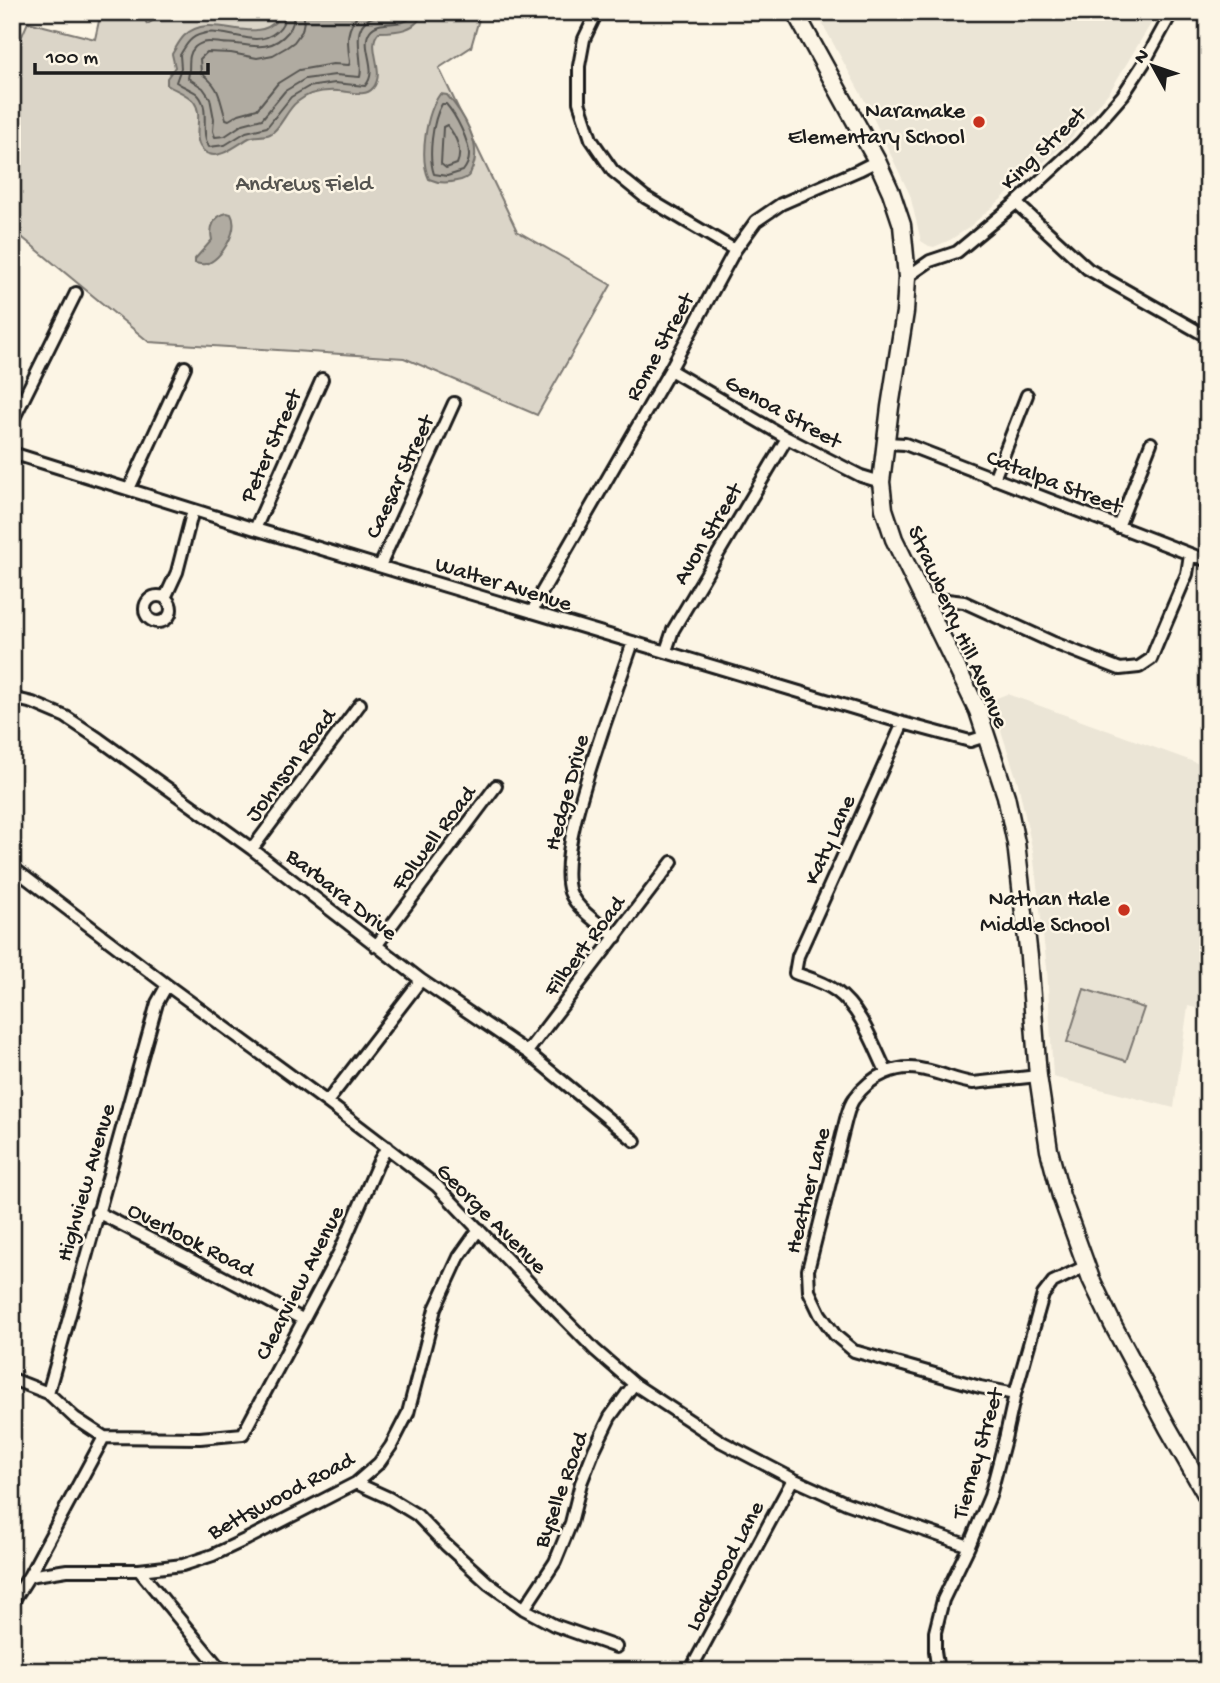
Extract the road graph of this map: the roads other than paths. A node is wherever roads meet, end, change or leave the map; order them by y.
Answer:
1 (597, 12) edge
2 (795, 12) edge
3 (1172, 12) edge
4 (877, 160) junction
5 (1016, 202) junction
6 (735, 250) junction
7 (907, 277) junction
8 (76, 293) dead end
9 (1208, 337) edge
10 (185, 367) dead end
11 (670, 370) junction
12 (322, 379) dead end
13 (1027, 395) dead end
14 (454, 403) dead end
15 (12, 422) edge
16 (787, 438) junction
17 (886, 443) junction
18 (1151, 443) dead end
19 (12, 453) edge
20 (995, 479) junction
21 (881, 482) junction
22 (129, 489) junction
23 (193, 510) junction
24 (1118, 527) junction
25 (255, 529) junction
26 (1190, 555) junction
27 (1208, 561) edge
28 (380, 566) junction
29 (165, 598) dead end
30 (924, 600) junction
31 (532, 612) junction
32 (633, 642) junction
33 (666, 651) junction
34 (12, 698) edge
35 (360, 704) dead end
36 (903, 723) junction
37 (986, 736) junction
38 (496, 786) dead end
39 (252, 849) junction
40 (672, 862) dead end
41 (12, 867) edge
42 (616, 937) junction
43 (376, 946) junction
44 (421, 980) junction
45 (167, 985) junction
46 (527, 1052) junction
47 (886, 1071) junction
48 (1038, 1076) junction
49 (327, 1102) junction
50 (635, 1141) dead end
51 (387, 1147) junction
52 (97, 1212) junction
53 (479, 1229) junction
54 (1086, 1266) junction
55 (304, 1320) junction
56 (12, 1379) edge
57 (634, 1384) junction
58 (48, 1393) junction
59 (1015, 1394) junction
60 (104, 1437) junction
61 (793, 1479) junction
62 (356, 1483) junction
63 (1208, 1499) edge
64 (969, 1546) junction
65 (139, 1570) junction
66 (29, 1576) junction
67 (12, 1604) edge
68 (524, 1609) junction
69 (616, 1647) dead end
70 (222, 1671) edge
71 (690, 1671) edge
72 (937, 1671) edge

1 - 6 street
2 - 4 main road, Strawberry Hill Avenue
3 - 5 street, King Street
4 - 6 street, Rome Street
4 - 7 main road, Strawberry Hill Avenue
5 - 7 street, King Street
5 - 9 street
6 - 11 street, Rome Street
7 - 17 main road, Strawberry Hill Avenue
8 - 15 street
10 - 22 street
11 - 16 street, Genoa Street
11 - 31 street, Rome Street
12 - 25 street, Peter Street
13 - 20 street
14 - 28 street, Caesar Street
16 - 21 street, Genoa Street
16 - 33 street, Avon Street
17 - 20 street, Catalpa Street
17 - 21 main road, Strawberry Hill Avenue
18 - 24 street
19 - 22 street, Walter Avenue
20 - 24 street, Catalpa Street
21 - 30 main road, Strawberry Hill Avenue
22 - 23 street, Walter Avenue
23 - 25 street, Walter Avenue
23 - 29 street
24 - 26 street, Catalpa Street
25 - 28 street, Walter Avenue
26 - 27 street, Catalpa Street
26 - 30 street
28 - 31 street, Walter Avenue
30 - 37 main road, Strawberry Hill Avenue
31 - 32 street, Walter Avenue
32 - 33 street, Walter Avenue
32 - 42 street, Hedge Drive
33 - 36 street, Walter Avenue
34 - 39 street, Barbara Drive
35 - 39 street, Johnson Road
36 - 37 street, Walter Avenue
36 - 47 street, Katy Lane
37 - 48 main road, Strawberry Hill Avenue
38 - 43 street, Folwell Road
39 - 43 street, Barbara Drive
40 - 42 street, Filbert Road
41 - 45 street, George Avenue
42 - 46 street, Filbert Road
43 - 44 street, Barbara Drive
44 - 46 street, Barbara Drive
44 - 49 street
45 - 49 street, George Avenue
45 - 52 street, Highview Avenue
46 - 50 street, Barbara Drive
47 - 48 street
47 - 59 street, Heather Lane
48 - 54 main road, Strawberry Hill Avenue
49 - 51 street, George Avenue
51 - 53 street, George Avenue
51 - 55 street, Clearview Avenue
52 - 55 street, Overlook Road
52 - 58 street, Highview Avenue
53 - 57 street, George Avenue
53 - 62 street, Bettswood Road
54 - 59 street, Tierney Street
54 - 63 main road, Strawberry Hill Avenue
55 - 60 street, Clearview Avenue
56 - 58 street
57 - 61 street, George Avenue
57 - 68 street, Byselle Road
58 - 60 street
59 - 64 street, Tierney Street
60 - 66 street
61 - 64 street, George Avenue
61 - 71 street, Lockwood Lane
62 - 65 street, Bettswood Road
62 - 68 street
64 - 72 street, Tierney Street
65 - 66 street, Bettswood Road
65 - 70 street
66 - 67 street
68 - 69 street

